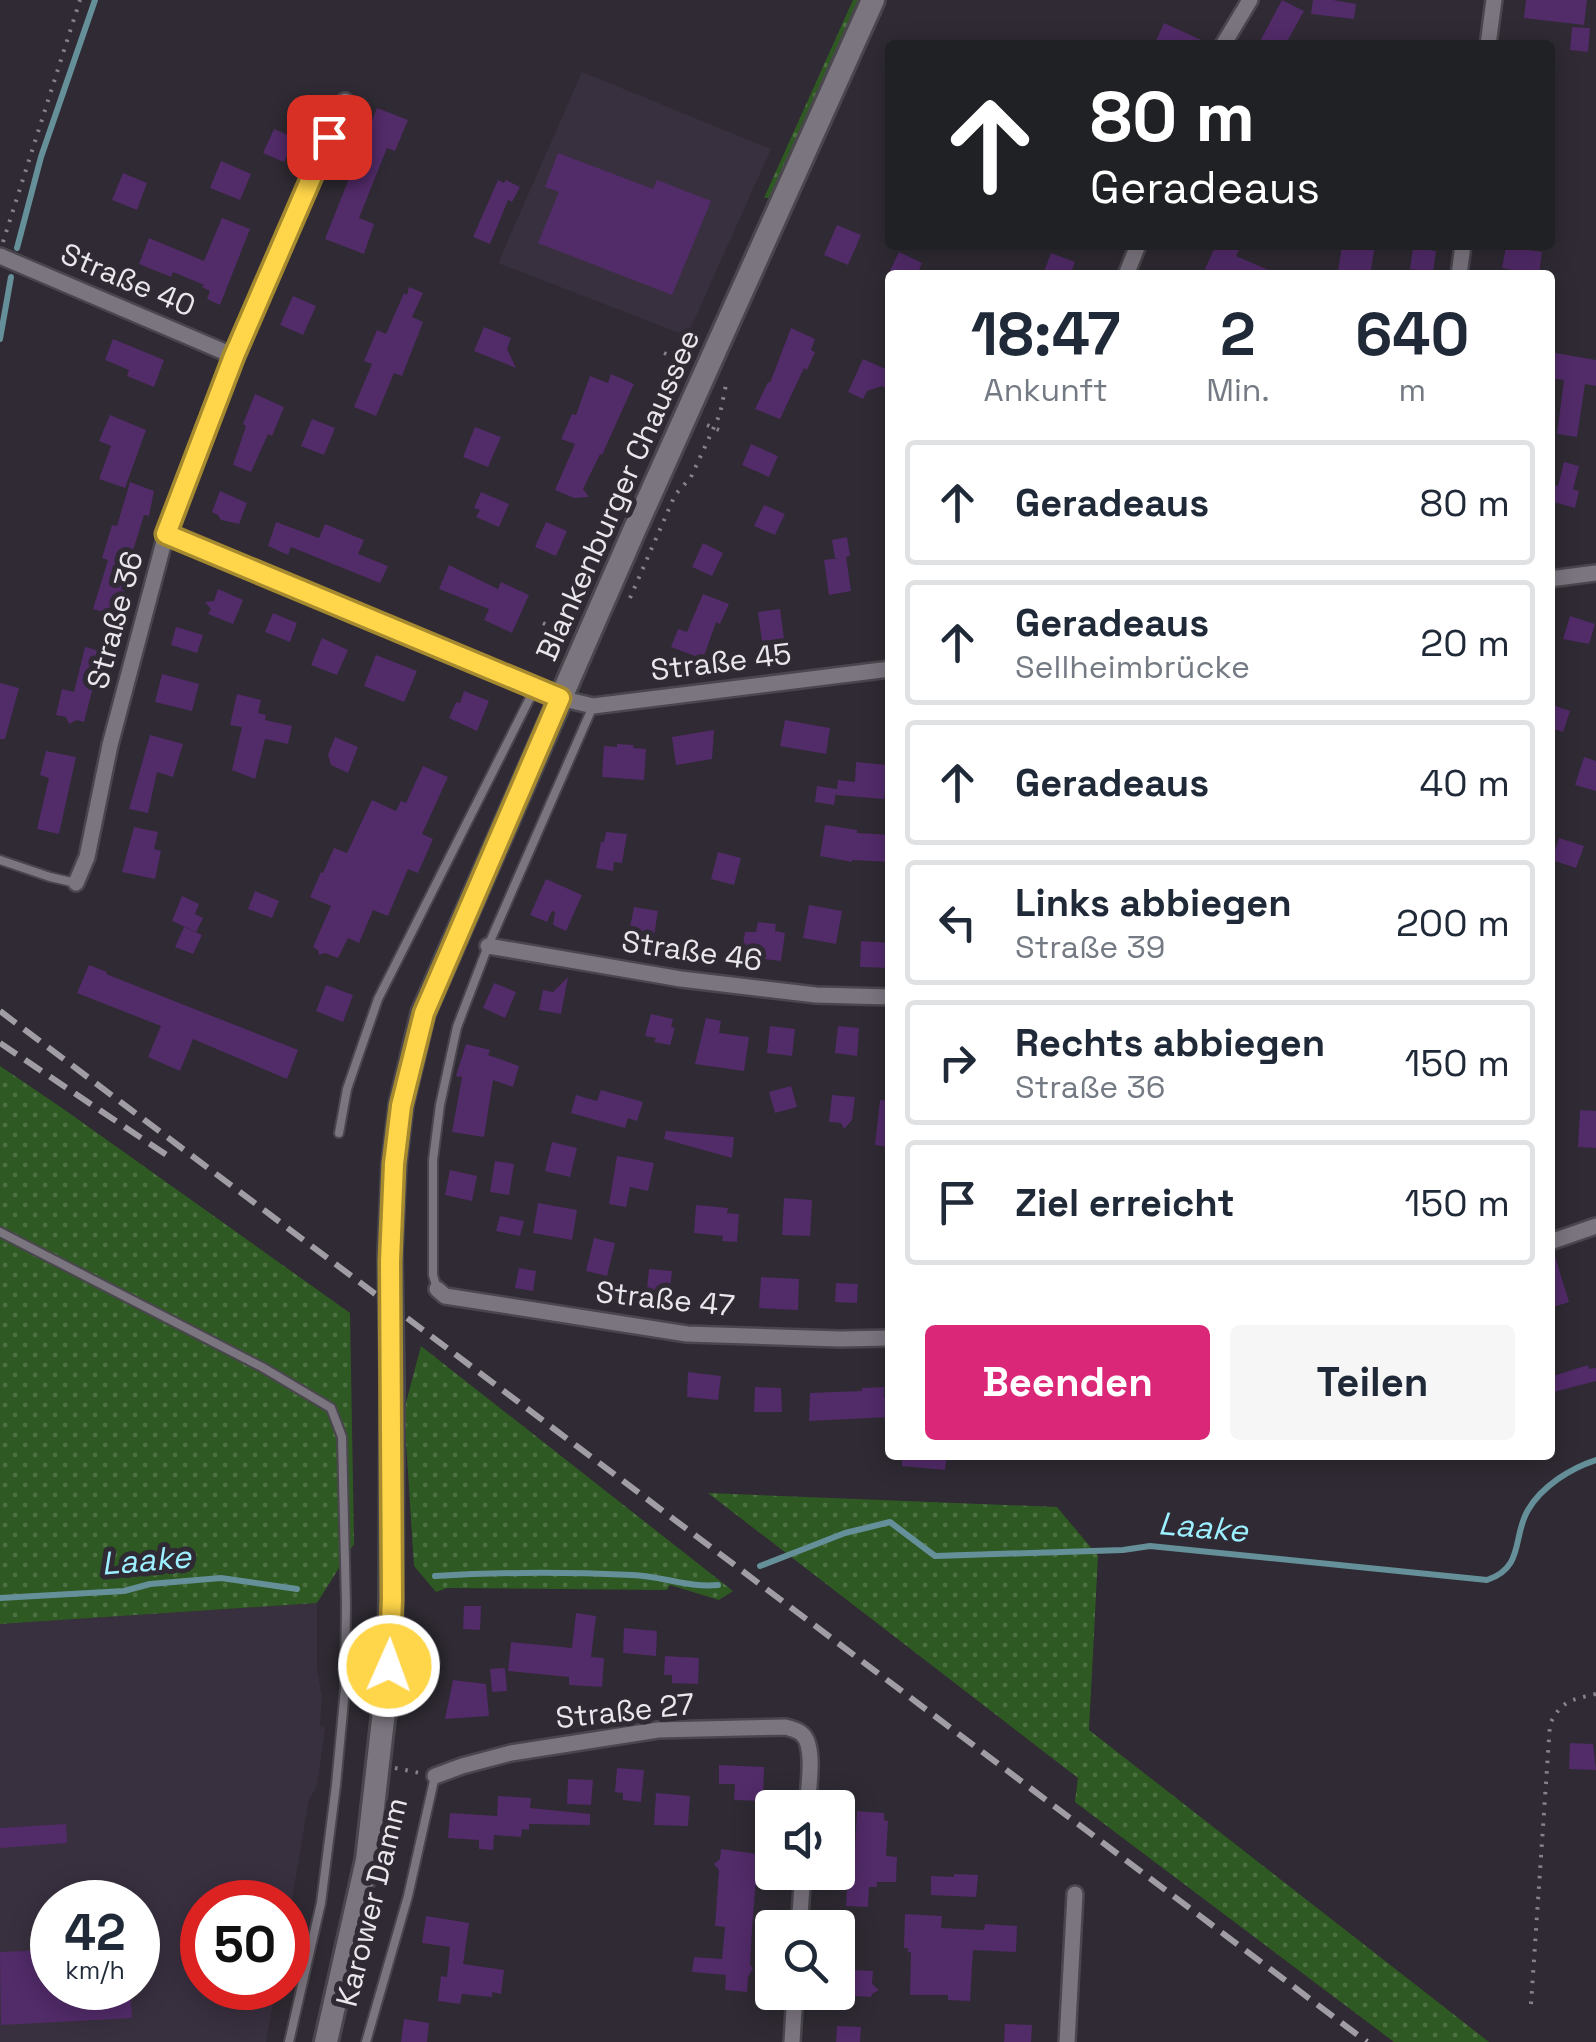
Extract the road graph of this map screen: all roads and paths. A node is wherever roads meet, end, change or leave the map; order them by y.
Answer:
1 (80, 0) edge
2 (873, 0) edge
3 (1250, 0) edge
4 (1494, 0) edge
5 (1225, 40) edge
6 (1489, 40) edge
7 (345, 101) dead end
8 (0, 221) edge
9 (10, 225) junction
10 (0, 254) edge
11 (664, 352) dead end
12 (234, 356) junction
13 (682, 361) dead end
14 (726, 382) dead end
15 (166, 534) junction
16 (1596, 573) edge
17 (1555, 577) edge
18 (629, 599) dead end
19 (563, 606) dead end
20 (574, 611) dead end
21 (542, 624) dead end
22 (558, 631) dead end
23 (885, 670) edge
24 (535, 688) junction
25 (560, 698) junction
26 (593, 706) junction
27 (0, 860) edge
28 (76, 883) joint
29 (488, 946) junction
30 (885, 998) edge
31 (338, 1133) dead end
32 (1596, 1226) edge
33 (0, 1232) edge
34 (1555, 1240) edge
35 (437, 1290) joint
36 (885, 1338) edge
37 (392, 1440) joint
38 (1596, 1694) edge
39 (395, 1768) dead end
40 (435, 1776) junction
41 (808, 1790) edge
42 (1075, 1894) dead end
43 (1530, 2004) dead end
44 (794, 2010) edge
45 (289, 2042) edge
46 (326, 2042) edge
47 (366, 2042) edge
48 (792, 2042) edge
49 (1067, 2042) edge

1 - 9 path
2 - 25 main road, Blankenburger Chaussee
3 - 5 street
4 - 6 street
7 - 12 street, Straße 36
8 - 9 path
9 - 10 path
10 - 12 street, Straße 40
11 - 13 path
12 - 15 street, Straße 36
14 - 18 path
15 - 24 street, Straße 45
15 - 28 street, Straße 36
16 - 17 street
19 - 20 path
21 - 22 path
23 - 26 street, Straße 45
24 - 25 street, Straße 45
24 - 31 lane, Blankenburger Chaussee
25 - 26 street, Straße 45
25 - 37 main road, Blankenburger Chaussee, bridge
26 - 29 lane
27 - 28 lane
29 - 30 street, Straße 46
29 - 35 lane
32 - 34 street
33 - 45 lane
35 - 36 street, Straße 47
37 - 46 main road, Karower Damm
38 - 43 path
39 - 40 path
40 - 41 street, Straße 27
40 - 47 lane, Karower Damm
42 - 49 street
44 - 48 street

